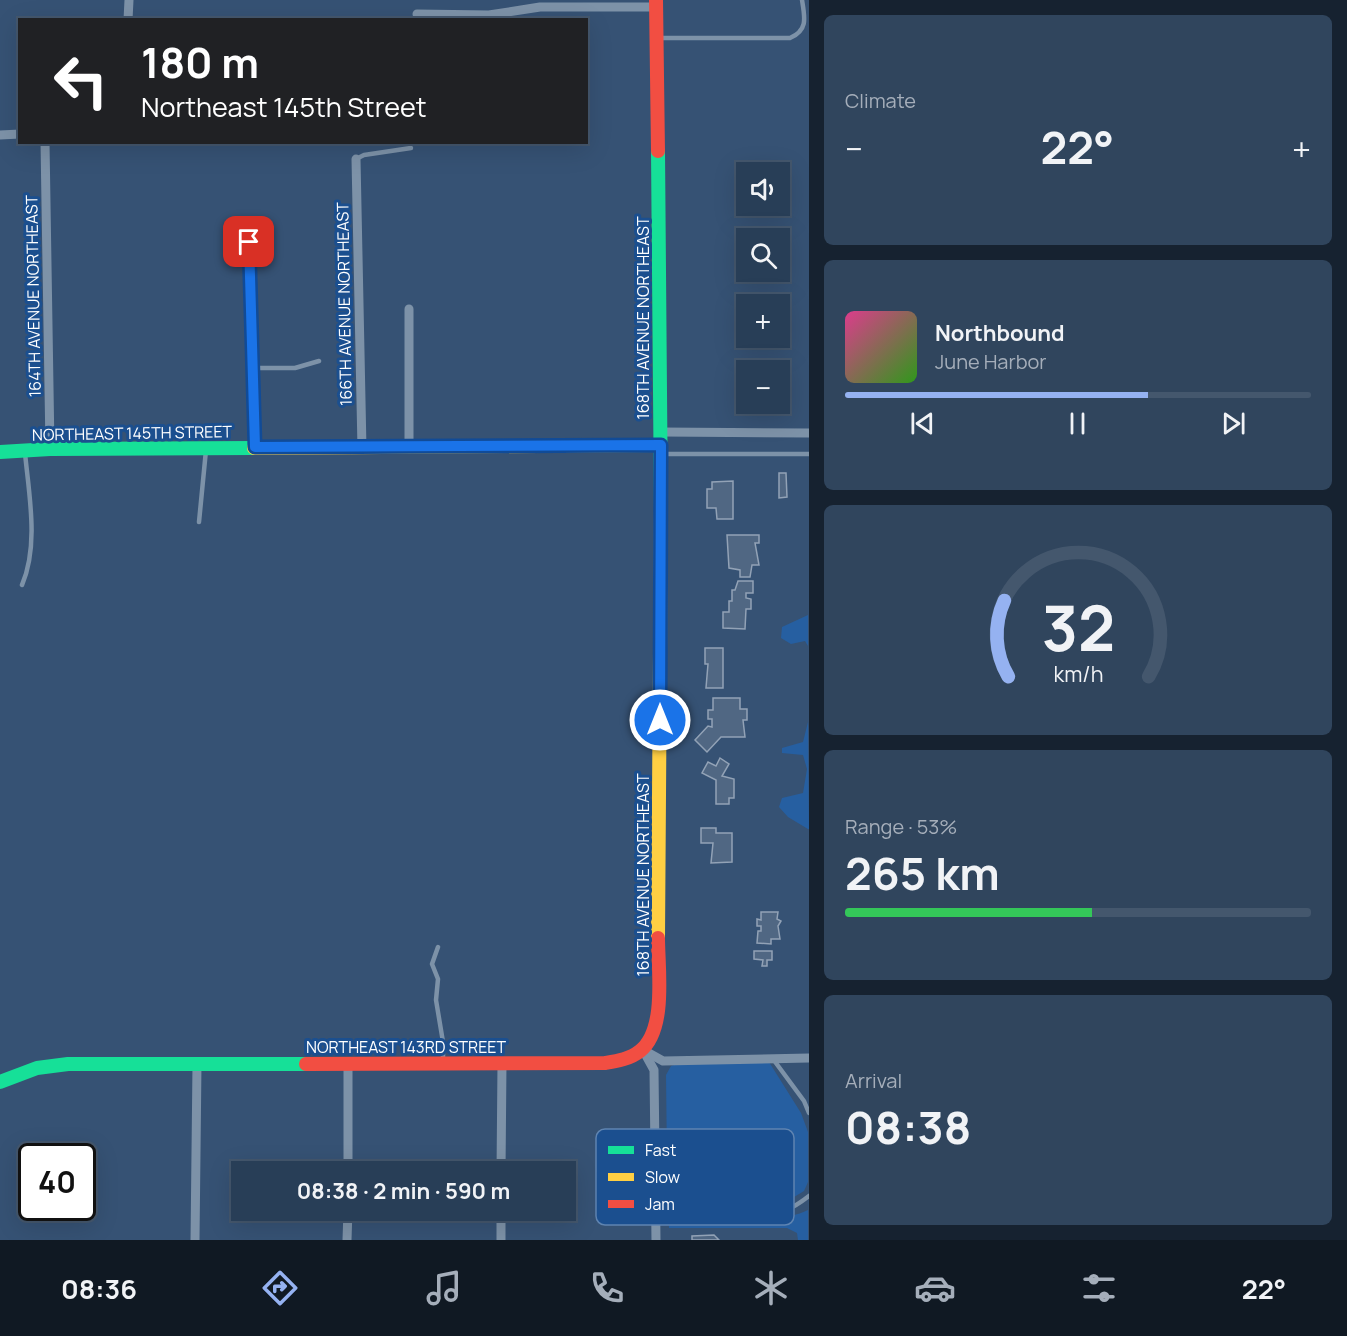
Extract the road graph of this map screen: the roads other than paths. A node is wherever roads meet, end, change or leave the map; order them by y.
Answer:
1 (129, 0) edge
2 (802, 0) edge
3 (657, 3) edge
4 (417, 14) dead end
5 (128, 18) edge
6 (657, 38) junction
7 (18, 134) edge
8 (0, 135) edge
9 (45, 144) edge
10 (411, 148) dead end
11 (356, 159) joint
12 (249, 242) dead end
13 (409, 309) dead end
14 (319, 361) dead end
15 (253, 368) junction
16 (808, 433) edge
17 (661, 444) junction
18 (255, 447) junction
19 (206, 448) junction
20 (50, 449) junction
21 (362, 449) junction
22 (410, 449) junction
23 (25, 450) junction
24 (0, 452) edge
25 (808, 454) edge
26 (198, 522) dead end
27 (22, 585) dead end
28 (438, 947) dead end
29 (643, 1050) junction
30 (808, 1058) edge
31 (773, 1059) junction
32 (197, 1064) junction
33 (348, 1064) junction
34 (443, 1064) junction
35 (502, 1064) junction
36 (0, 1082) edge
37 (808, 1113) edge
38 (655, 1129) edge
39 (348, 1161) edge
40 (501, 1161) edge
41 (808, 1196) edge
42 (794, 1205) edge
43 (348, 1221) edge
44 (501, 1221) edge
45 (656, 1225) edge
46 (195, 1240) edge
47 (347, 1240) edge
48 (501, 1240) edge
49 (656, 1240) edge

1 - 5 street
2 - 6 lane
3 - 4 street
3 - 6 street, 168TH AVENUE NORTHEAST
6 - 17 street, 168TH AVENUE NORTHEAST
7 - 8 street
9 - 20 street, 164TH AVENUE NORTHEAST
10 - 11 lane
11 - 21 street, 166TH AVENUE NORTHEAST
12 - 15 street
13 - 22 street
14 - 15 lane
15 - 18 street
16 - 17 street, NORTHEAST 145TH STREET
17 - 22 street, NORTHEAST 145TH STREET
17 - 25 lane
17 - 29 street, 168TH AVENUE NORTHEAST
18 - 19 street, NORTHEAST 145TH STREET
18 - 21 street, NORTHEAST 145TH STREET
19 - 20 street, NORTHEAST 145TH STREET
19 - 26 lane
20 - 23 street, NORTHEAST 145TH STREET
21 - 22 street, NORTHEAST 145TH STREET
23 - 24 street, NORTHEAST 145TH STREET
23 - 27 lane
28 - 34 lane
29 - 31 street
29 - 35 street, NORTHEAST 143RD STREET
29 - 38 street
30 - 31 street
31 - 37 lane
32 - 33 street, NORTHEAST 143RD STREET
32 - 36 street, NORTHEAST 143RD STREET
32 - 46 street
33 - 34 street, NORTHEAST 143RD STREET
33 - 39 street
34 - 35 street, NORTHEAST 143RD STREET
35 - 40 street
41 - 42 lane
43 - 47 street
44 - 48 street
45 - 49 street

